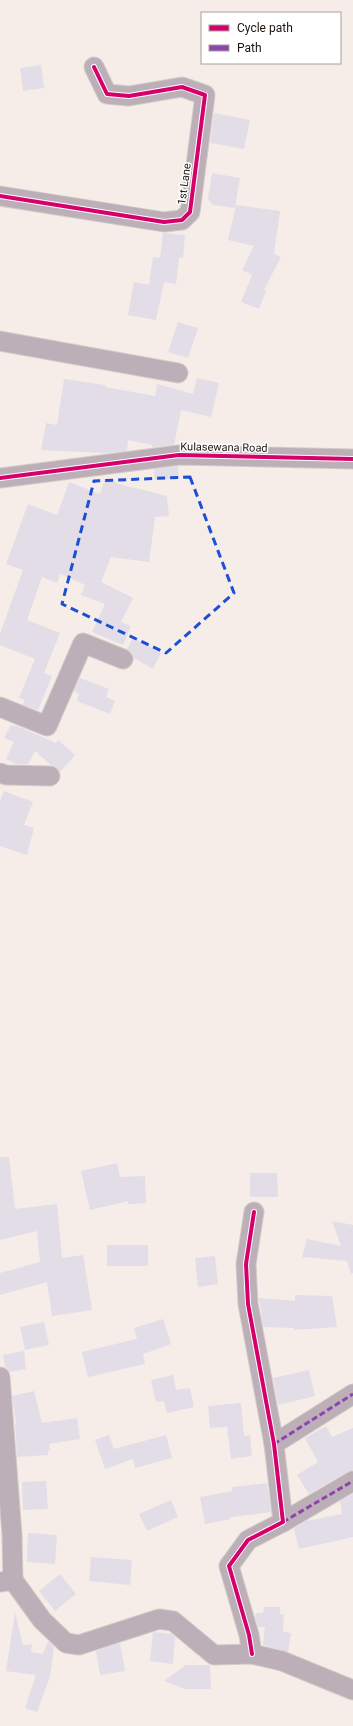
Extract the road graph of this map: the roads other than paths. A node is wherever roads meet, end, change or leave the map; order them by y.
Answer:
1 (94, 67) dead end
2 (0, 196) edge
3 (0, 341) edge
4 (178, 373) dead end
5 (353, 459) edge
6 (0, 478) edge
7 (123, 659) dead end
8 (0, 707) edge
9 (0, 773) edge
10 (50, 776) dead end
11 (254, 1212) dead end
12 (0, 1377) edge
13 (353, 1394) edge
14 (274, 1444) junction
15 (353, 1481) edge
16 (282, 1522) junction
17 (6, 1581) edge
18 (252, 1654) junction
19 (353, 1690) edge

1 - 2 street, 1st Lane
3 - 4 street
5 - 6 street, Kulasewana Road
7 - 8 street
9 - 10 street
11 - 14 street
12 - 17 street
13 - 14 street
14 - 16 street
15 - 16 street
16 - 18 street
17 - 18 street
18 - 19 street

